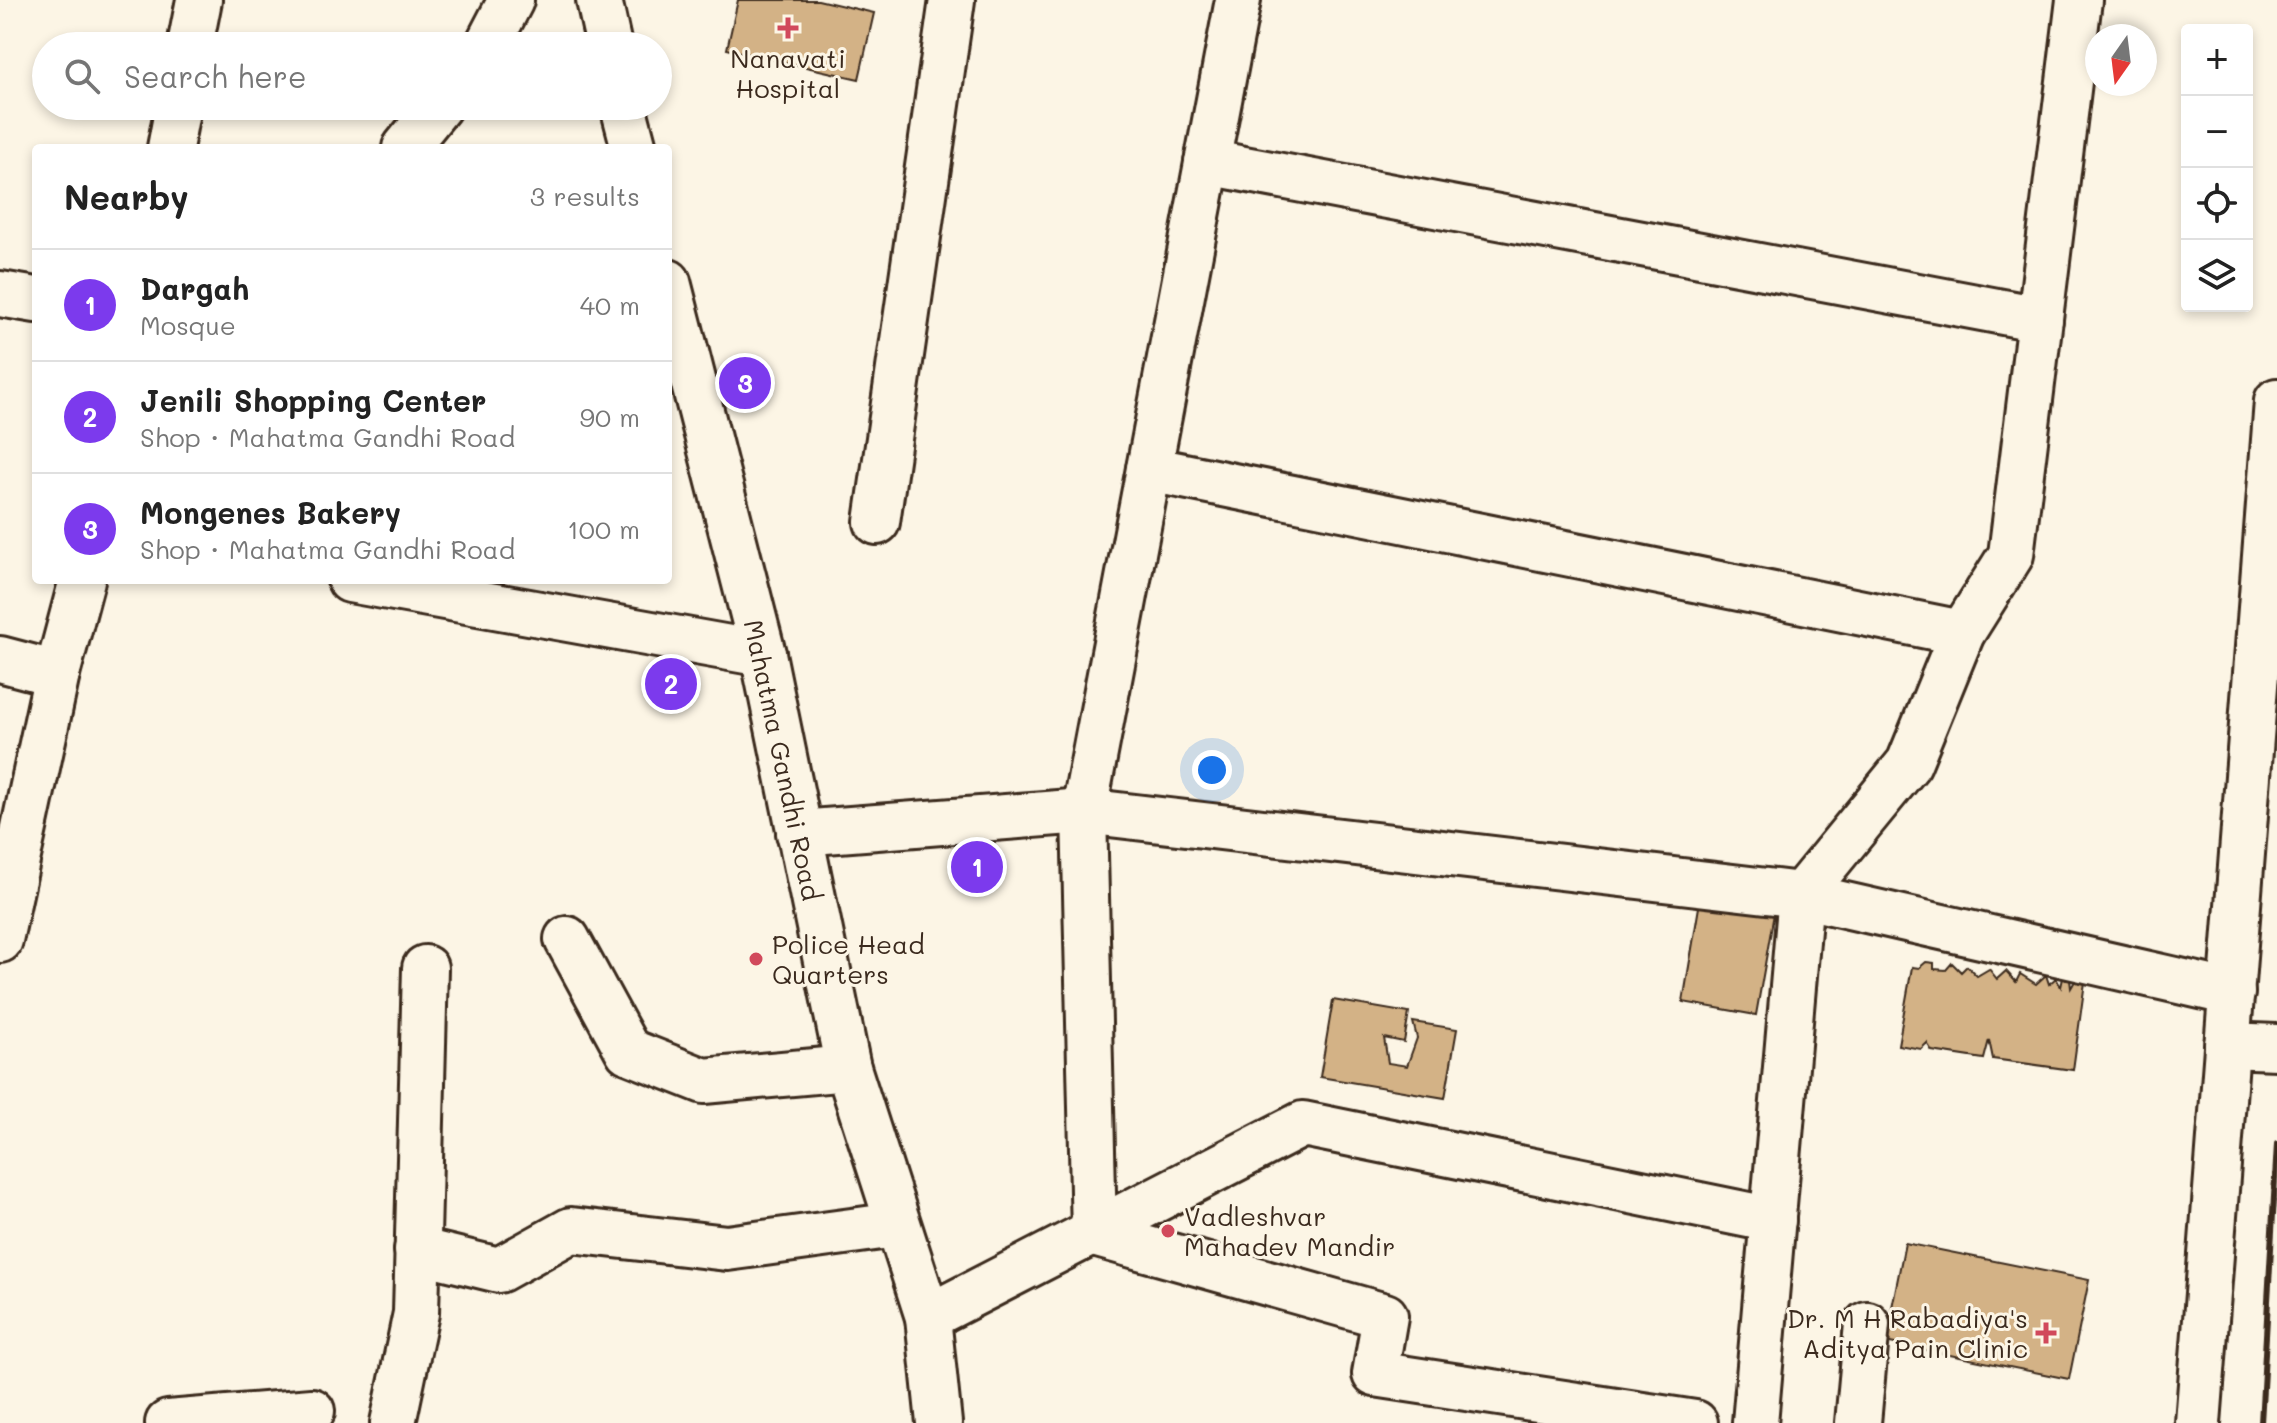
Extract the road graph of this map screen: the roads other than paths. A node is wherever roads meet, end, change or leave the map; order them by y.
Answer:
1 (199, 0) edge
2 (511, 0) edge
3 (599, 0) edge
4 (952, 0) edge
5 (1238, 0) edge
6 (2076, 1) edge
7 (193, 32) edge
8 (494, 32) edge
9 (606, 32) edge
10 (175, 120) edge
11 (428, 120) edge
12 (627, 120) edge
13 (171, 144) edge
14 (408, 144) edge
15 (633, 144) edge
16 (1207, 162) junction
17 (0, 294) edge
18 (672, 298) edge
19 (32, 299) edge
20 (2040, 319) junction
21 (2277, 401) edge
22 (1149, 469) junction
23 (877, 522) dead end
24 (81, 584) edge
25 (372, 584) edge
26 (1962, 633) junction
27 (763, 654) junction
28 (0, 659) edge
29 (57, 674) junction
30 (1084, 811) junction
31 (799, 833) junction
32 (1801, 895) junction
33 (567, 939) dead end
34 (0, 940) edge
35 (425, 968) dead end
36 (2232, 993) junction
37 (2227, 1045) junction
38 (2277, 1047) edge
39 (848, 1068) junction
40 (1773, 1220) junction
41 (896, 1225) junction
42 (1094, 1234) junction
43 (417, 1250) junction
44 (928, 1317) junction
45 (1867, 1324) dead end
46 (312, 1411) dead end
47 (933, 1419) edge
48 (168, 1423) edge
49 (393, 1423) edge
50 (1695, 1423) edge
51 (1755, 1423) edge
52 (1858, 1423) edge
53 (2198, 1423) edge

1 - 7 street
2 - 8 street
3 - 9 street
4 - 23 street
5 - 16 street
6 - 20 street
10 - 13 street
11 - 14 street
12 - 15 street
16 - 20 street
16 - 22 street
17 - 19 street
18 - 27 street, Mahatma Gandhi Road
20 - 26 street
21 - 36 street
22 - 26 street
22 - 30 street
24 - 29 street
25 - 27 street
26 - 32 street
27 - 31 street, Mahatma Gandhi Road
28 - 29 street
29 - 34 street
30 - 31 street
30 - 32 street
30 - 42 street
31 - 39 street, Mahatma Gandhi Road
32 - 36 street
32 - 40 street
33 - 39 street
35 - 43 street
36 - 37 street
37 - 38 street
37 - 53 street
39 - 41 street, Mahatma Gandhi Road
40 - 42 street
40 - 51 street
41 - 43 street
41 - 44 street, Mahatma Gandhi Road
42 - 44 street
42 - 50 street
43 - 49 street
44 - 47 street, Mahatma Gandhi Road
45 - 52 street
46 - 48 street

